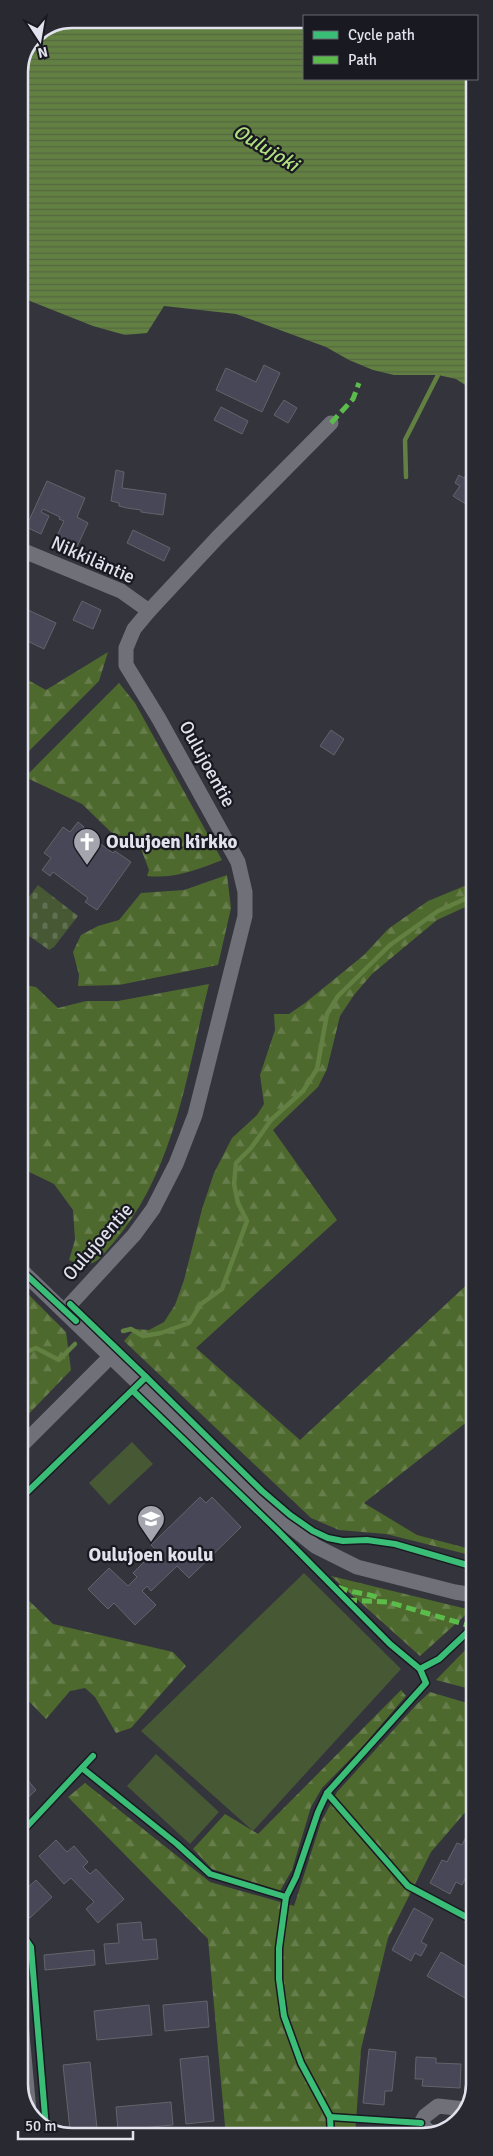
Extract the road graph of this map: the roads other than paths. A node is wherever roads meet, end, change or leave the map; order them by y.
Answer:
1 (331, 423) dead end
2 (28, 553) edge
3 (149, 611) junction
4 (28, 1276) edge
5 (65, 1310) junction
6 (111, 1356) junction
7 (28, 1439) edge
8 (466, 1594) edge
9 (458, 2108) edge
10 (425, 2128) edge

1 - 3 street, Oulujoentie
2 - 3 street, Nikkiläntie
3 - 5 street, Oulujoentie
4 - 5 street
5 - 6 street
6 - 7 street
6 - 8 street
9 - 10 street

